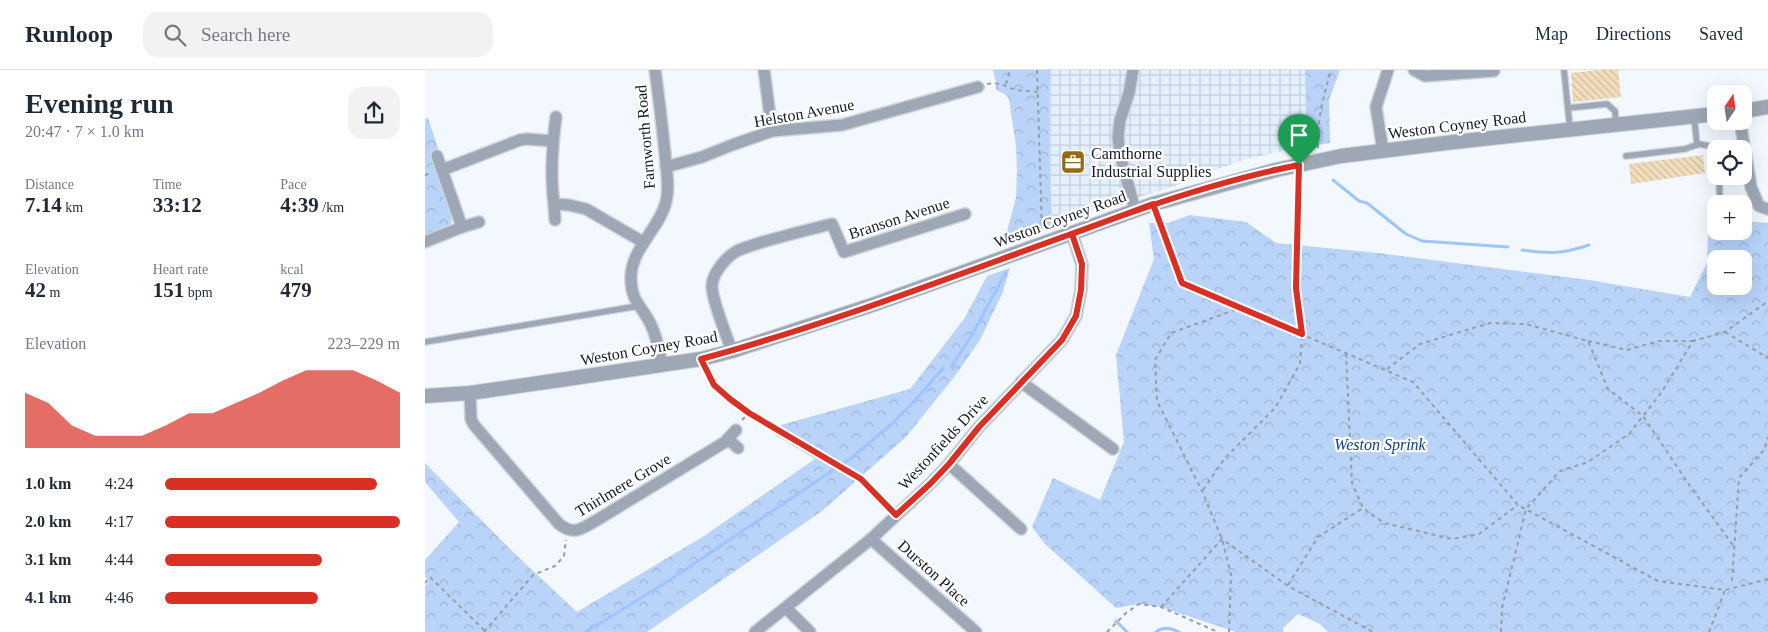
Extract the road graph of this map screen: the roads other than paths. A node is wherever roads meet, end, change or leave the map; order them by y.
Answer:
1 (655, 70) edge
2 (764, 70) edge
3 (1133, 70) edge
4 (1388, 70) edge
5 (1414, 70) edge
6 (1564, 70) edge
7 (1495, 71) edge
8 (978, 87) road end
9 (1568, 108) junction
10 (1768, 108) edge
11 (1753, 110) edge
12 (1707, 115) edge
13 (1694, 116) junction
14 (556, 117) dead end
15 (1617, 124) junction
16 (1570, 129) junction
17 (1742, 130) edge
18 (772, 131) junction
19 (552, 141) junction
20 (1697, 145) junction
21 (1707, 146) edge
22 (1383, 151) junction
23 (437, 156) dead end
24 (1627, 156) dead end
25 (666, 167) junction
26 (442, 170) junction
27 (554, 204) junction
28 (1768, 209) edge
29 (1135, 210) junction
30 (965, 214) dead end
31 (555, 220) dead end
32 (479, 222) dead end
33 (462, 227) junction
34 (1072, 234) junction
35 (425, 242) edge
36 (643, 242) junction
37 (638, 306) junction
38 (425, 342) edge
39 (732, 351) junction
40 (662, 365) junction
41 (1021, 382) junction
42 (470, 392) junction
43 (425, 396) edge
44 (736, 430) dead end
45 (727, 439) junction
46 (739, 448) dead end
47 (1113, 448) dead end
48 (949, 464) junction
49 (1021, 529) dead end
50 (871, 539) junction
51 (786, 608) junction
52 (974, 626) edge
53 (755, 632) edge
54 (810, 632) edge

1 - 25 street, Farnworth Road
2 - 18 street
3 - 29 street
4 - 22 street
5 - 7 street
6 - 9 lane
8 - 18 street, Helston Avenue
9 - 15 lane
9 - 16 lane
10 - 11 street
12 - 13 street, Weston Coyney Road
13 - 15 street, Weston Coyney Road
13 - 20 lane
14 - 19 street
15 - 16 street, Weston Coyney Road
16 - 22 street, Weston Coyney Road
17 - 28 street
18 - 25 street, Helston Avenue
19 - 26 street
19 - 27 street
20 - 21 lane
20 - 24 lane
22 - 29 street, Weston Coyney Road
23 - 26 street
25 - 36 street, Farnworth Road
26 - 33 street
27 - 31 street
27 - 36 street
29 - 34 street, Weston Coyney Road
30 - 39 street, Branson Avenue
32 - 33 street
33 - 35 street
34 - 39 street, Weston Coyney Road
34 - 41 street, Westonfields Drive
36 - 37 street, Farnworth Road
37 - 38 lane
37 - 40 street, Farnworth Road
39 - 40 street, Weston Coyney Road
40 - 42 street, Weston Coyney Road
41 - 47 street
41 - 48 street, Westonfields Drive
42 - 43 street, Weston Coyney Road
42 - 45 street, Thirlmere Grove
44 - 45 street, Thirlmere Grove
45 - 46 street
48 - 49 street
48 - 50 street, Westonfields Drive
50 - 51 street, Westonfields Drive
50 - 52 street, Durston Place
51 - 53 street, Westonfields Drive
51 - 54 street

